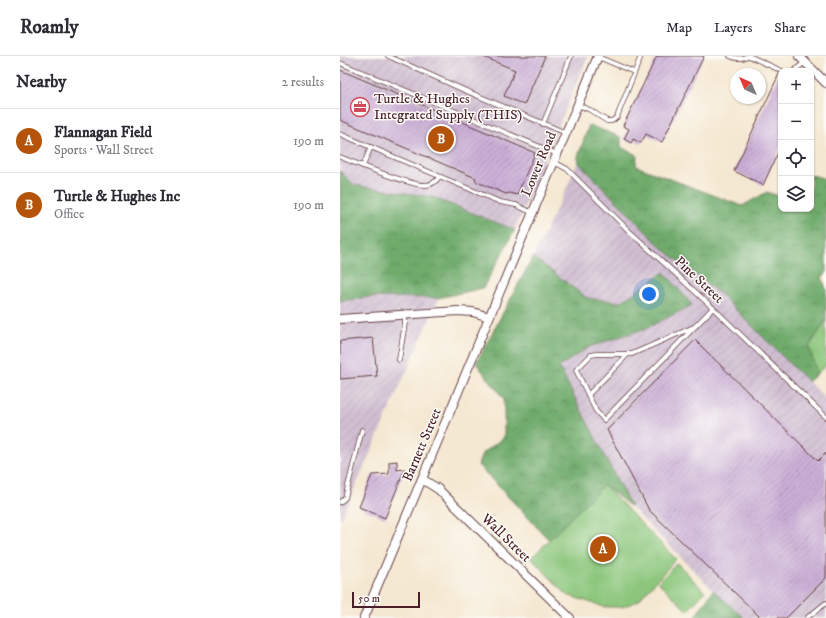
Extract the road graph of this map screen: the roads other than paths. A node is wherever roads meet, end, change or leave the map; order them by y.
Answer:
1 (388, 56) edge
2 (572, 56) edge
3 (640, 56) edge
4 (730, 56) edge
5 (748, 56) edge
6 (598, 57) edge
7 (802, 59) edge
8 (340, 63) edge
9 (796, 68) edge
10 (778, 69) edge
11 (634, 72) junction
12 (826, 83) edge
13 (578, 104) junction
14 (543, 124) junction
15 (566, 133) junction
16 (340, 134) edge
17 (371, 147) junction
18 (340, 156) edge
19 (556, 158) junction
20 (363, 166) junction
21 (439, 177) junction
22 (533, 213) junction
23 (504, 282) joint
24 (713, 308) junction
25 (405, 315) junction
26 (489, 317) junction
27 (340, 319) edge
28 (696, 326) junction
29 (627, 355) junction
30 (399, 360) dead end
31 (588, 395) junction
32 (826, 417) edge
33 (362, 430) dead end
34 (422, 479) junction
35 (340, 502) edge
36 (826, 603) edge
37 (808, 617) dead end
38 (364, 618) edge
39 (570, 618) edge

1 - 14 lane
2 - 14 lane
3 - 11 lane
4 - 5 lane
5 - 10 lane
6 - 11 lane
6 - 13 street, Lower Road
7 - 9 lane
7 - 12 street
8 - 19 lane, Pine Street
11 - 13 lane
13 - 15 street, Lower Road
14 - 15 lane
15 - 19 street, Lower Road
16 - 17 lane
17 - 20 lane
17 - 21 lane
18 - 20 lane
19 - 22 street, Lower Road
19 - 24 lane, Pine Street
20 - 21 lane
21 - 22 lane
22 - 23 street, Lower Road
23 - 26 street, Barnett Street
24 - 28 lane
24 - 32 lane, Pine Street
25 - 26 street
25 - 27 street
25 - 30 lane
26 - 34 street, Barnett Street
28 - 29 lane
28 - 31 lane
29 - 31 lane
29 - 31 lane
33 - 35 lane
34 - 38 street, Barnett Street
34 - 39 street, Wall Street
36 - 37 lane

